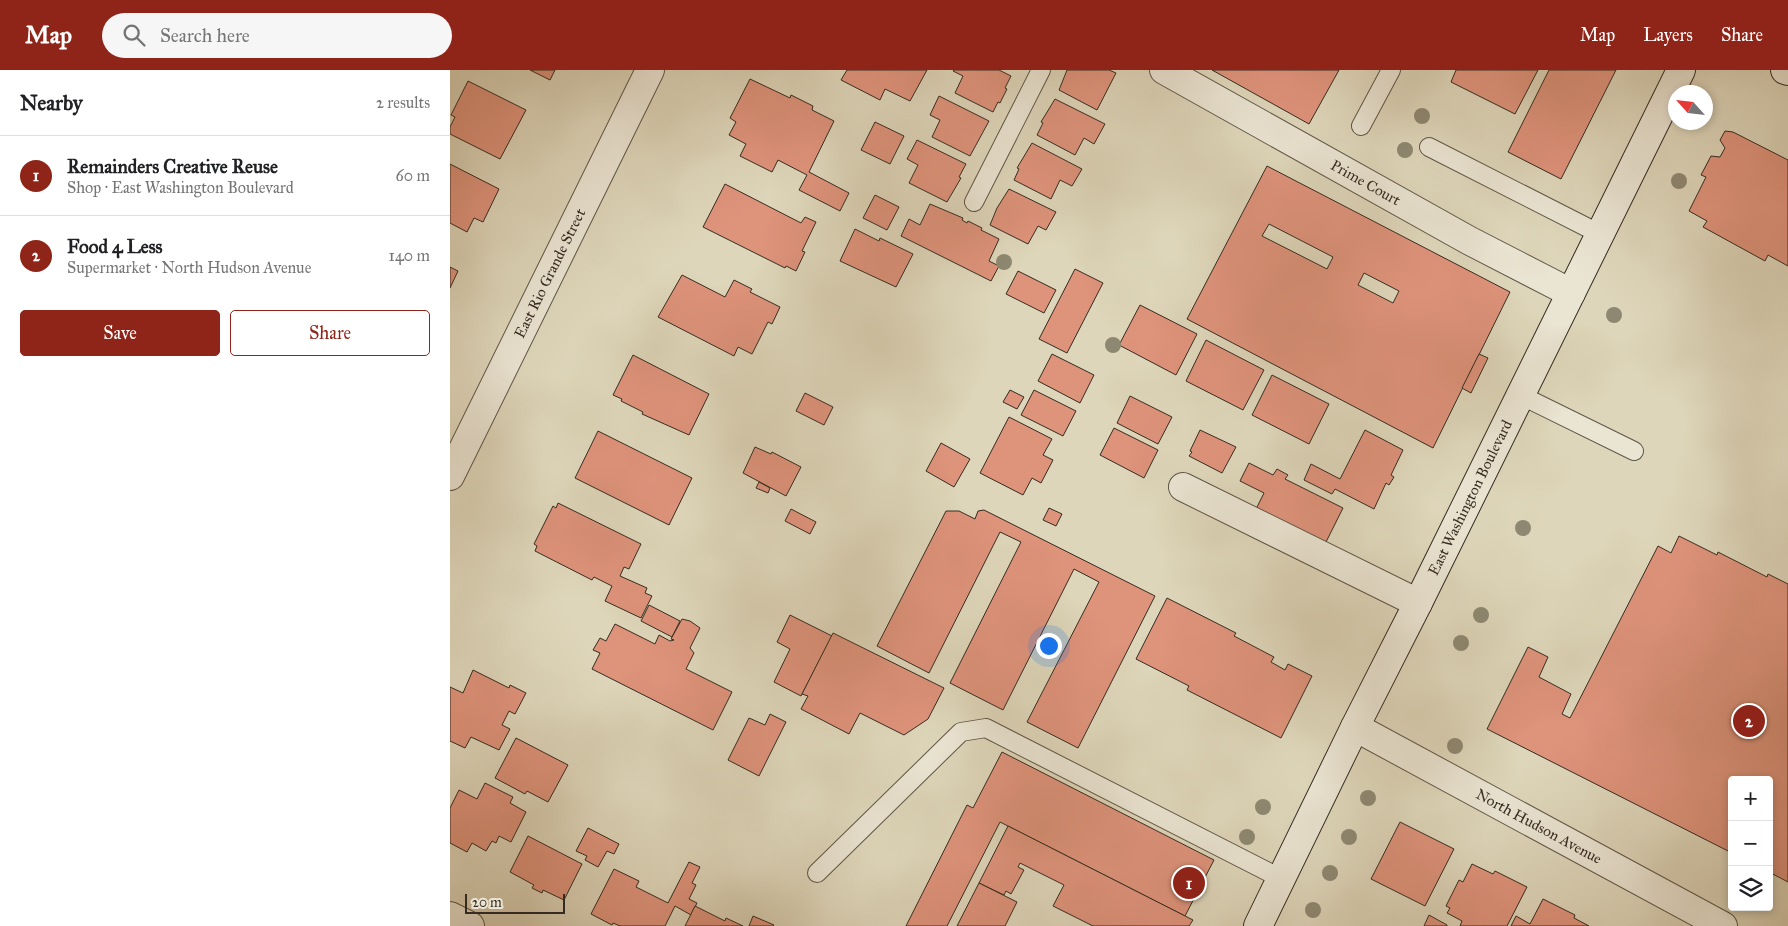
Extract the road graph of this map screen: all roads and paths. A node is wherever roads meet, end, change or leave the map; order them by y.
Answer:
1 (650, 70) edge
2 (1041, 70) edge
3 (1164, 70) edge
4 (1391, 70) edge
5 (1681, 70) edge
6 (1361, 126) dead end
7 (1429, 148) dead end
8 (974, 202) dead end
9 (1600, 234) junction
10 (1571, 293) junction
11 (1520, 395) junction
12 (1634, 451) dead end
13 (450, 476) edge
14 (1183, 487) dead end
15 (1418, 603) junction
16 (1355, 727) junction
17 (817, 873) dead end
18 (1282, 879) junction
19 (450, 916) edge
20 (1696, 919) edge
21 (470, 926) edge
22 (1258, 926) edge
23 (1723, 926) edge

1 - 13 street, East Rio Grande Street
2 - 8 lane
3 - 10 street, Prime Court
4 - 6 lane
5 - 9 street, East Washington Boulevard
7 - 9 lane
9 - 10 street, East Washington Boulevard
10 - 11 street, East Washington Boulevard
11 - 12 lane
11 - 15 street, East Washington Boulevard
14 - 15 street
15 - 16 street, East Washington Boulevard
16 - 18 street, East Washington Boulevard
16 - 20 street, North Hudson Avenue
17 - 18 lane
18 - 22 street, East Washington Boulevard
19 - 21 street
20 - 23 street, North Hudson Avenue

